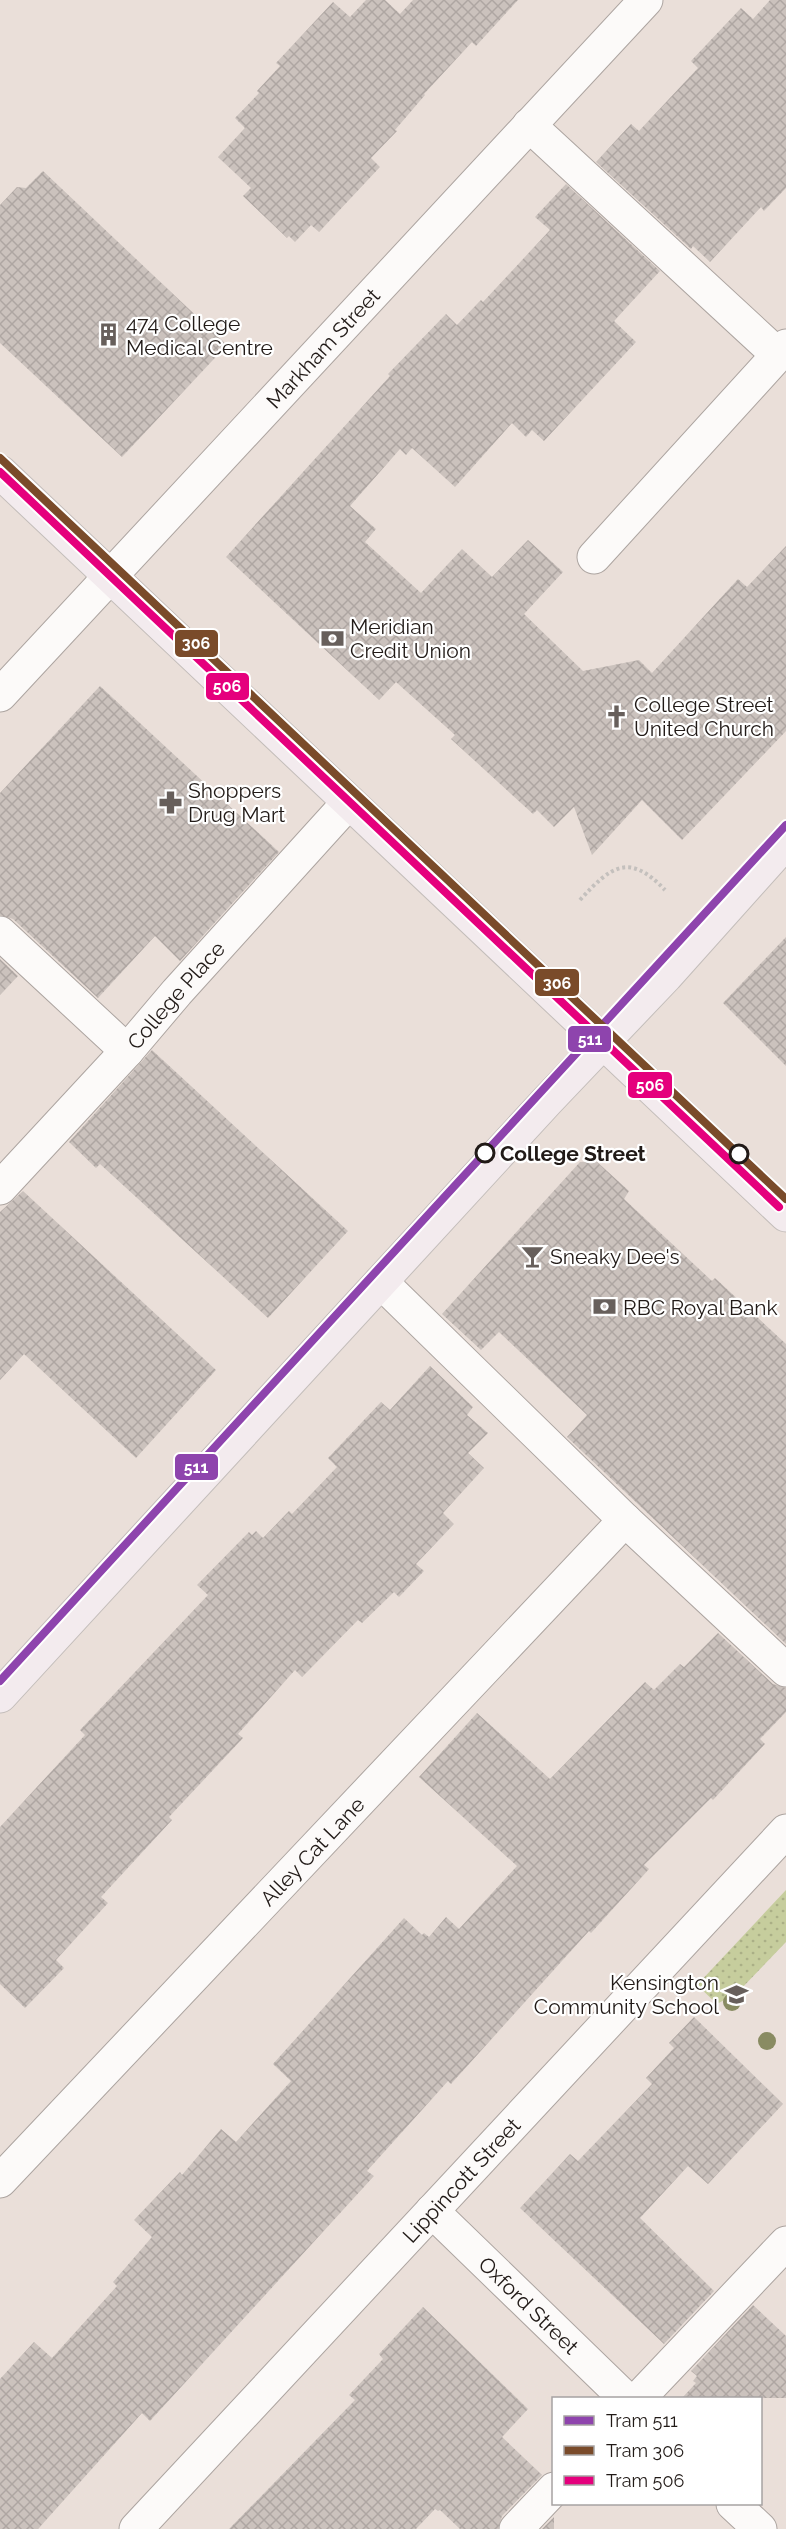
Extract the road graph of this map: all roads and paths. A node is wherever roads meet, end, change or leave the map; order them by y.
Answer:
1 (646, 0) edge
2 (529, 125) junction
3 (782, 351) edge
4 (0, 472) edge
5 (594, 557) dead end
6 (110, 576) junction
7 (0, 694) edge
8 (350, 802) junction
9 (786, 842) edge
10 (665, 890) dead end
11 (580, 900) dead end
12 (0, 933) edge
13 (603, 1041) junction
14 (127, 1051) junction
15 (0, 1188) edge
16 (786, 1215) edge
17 (381, 1282) junction
18 (625, 1520) junction
19 (786, 1670) edge
20 (0, 1696) edge
21 (786, 1832) edge
22 (0, 2181) edge
23 (432, 2211) junction
24 (786, 2243) edge
25 (624, 2397) edge
26 (640, 2397) edge
27 (552, 2491) edge
28 (734, 2505) edge
29 (136, 2529) edge
30 (516, 2529) edge
31 (760, 2529) edge

1 - 2 street, Markham Street
2 - 3 street
2 - 6 street, Markham Street
3 - 5 street
4 - 6 main road
6 - 7 street, Markham Street
6 - 8 main road
8 - 13 main road
8 - 14 street, College Place
9 - 13 main road
10 - 11 path
12 - 14 street
13 - 16 main road
13 - 17 main road
14 - 15 street, College Place
17 - 18 street
17 - 20 main road
18 - 19 street
18 - 22 street, Alley Cat Lane
21 - 23 street, Lippincott Street
23 - 25 street, Oxford Street
23 - 29 street, Lippincott Street
24 - 26 street
27 - 30 street
28 - 31 street

